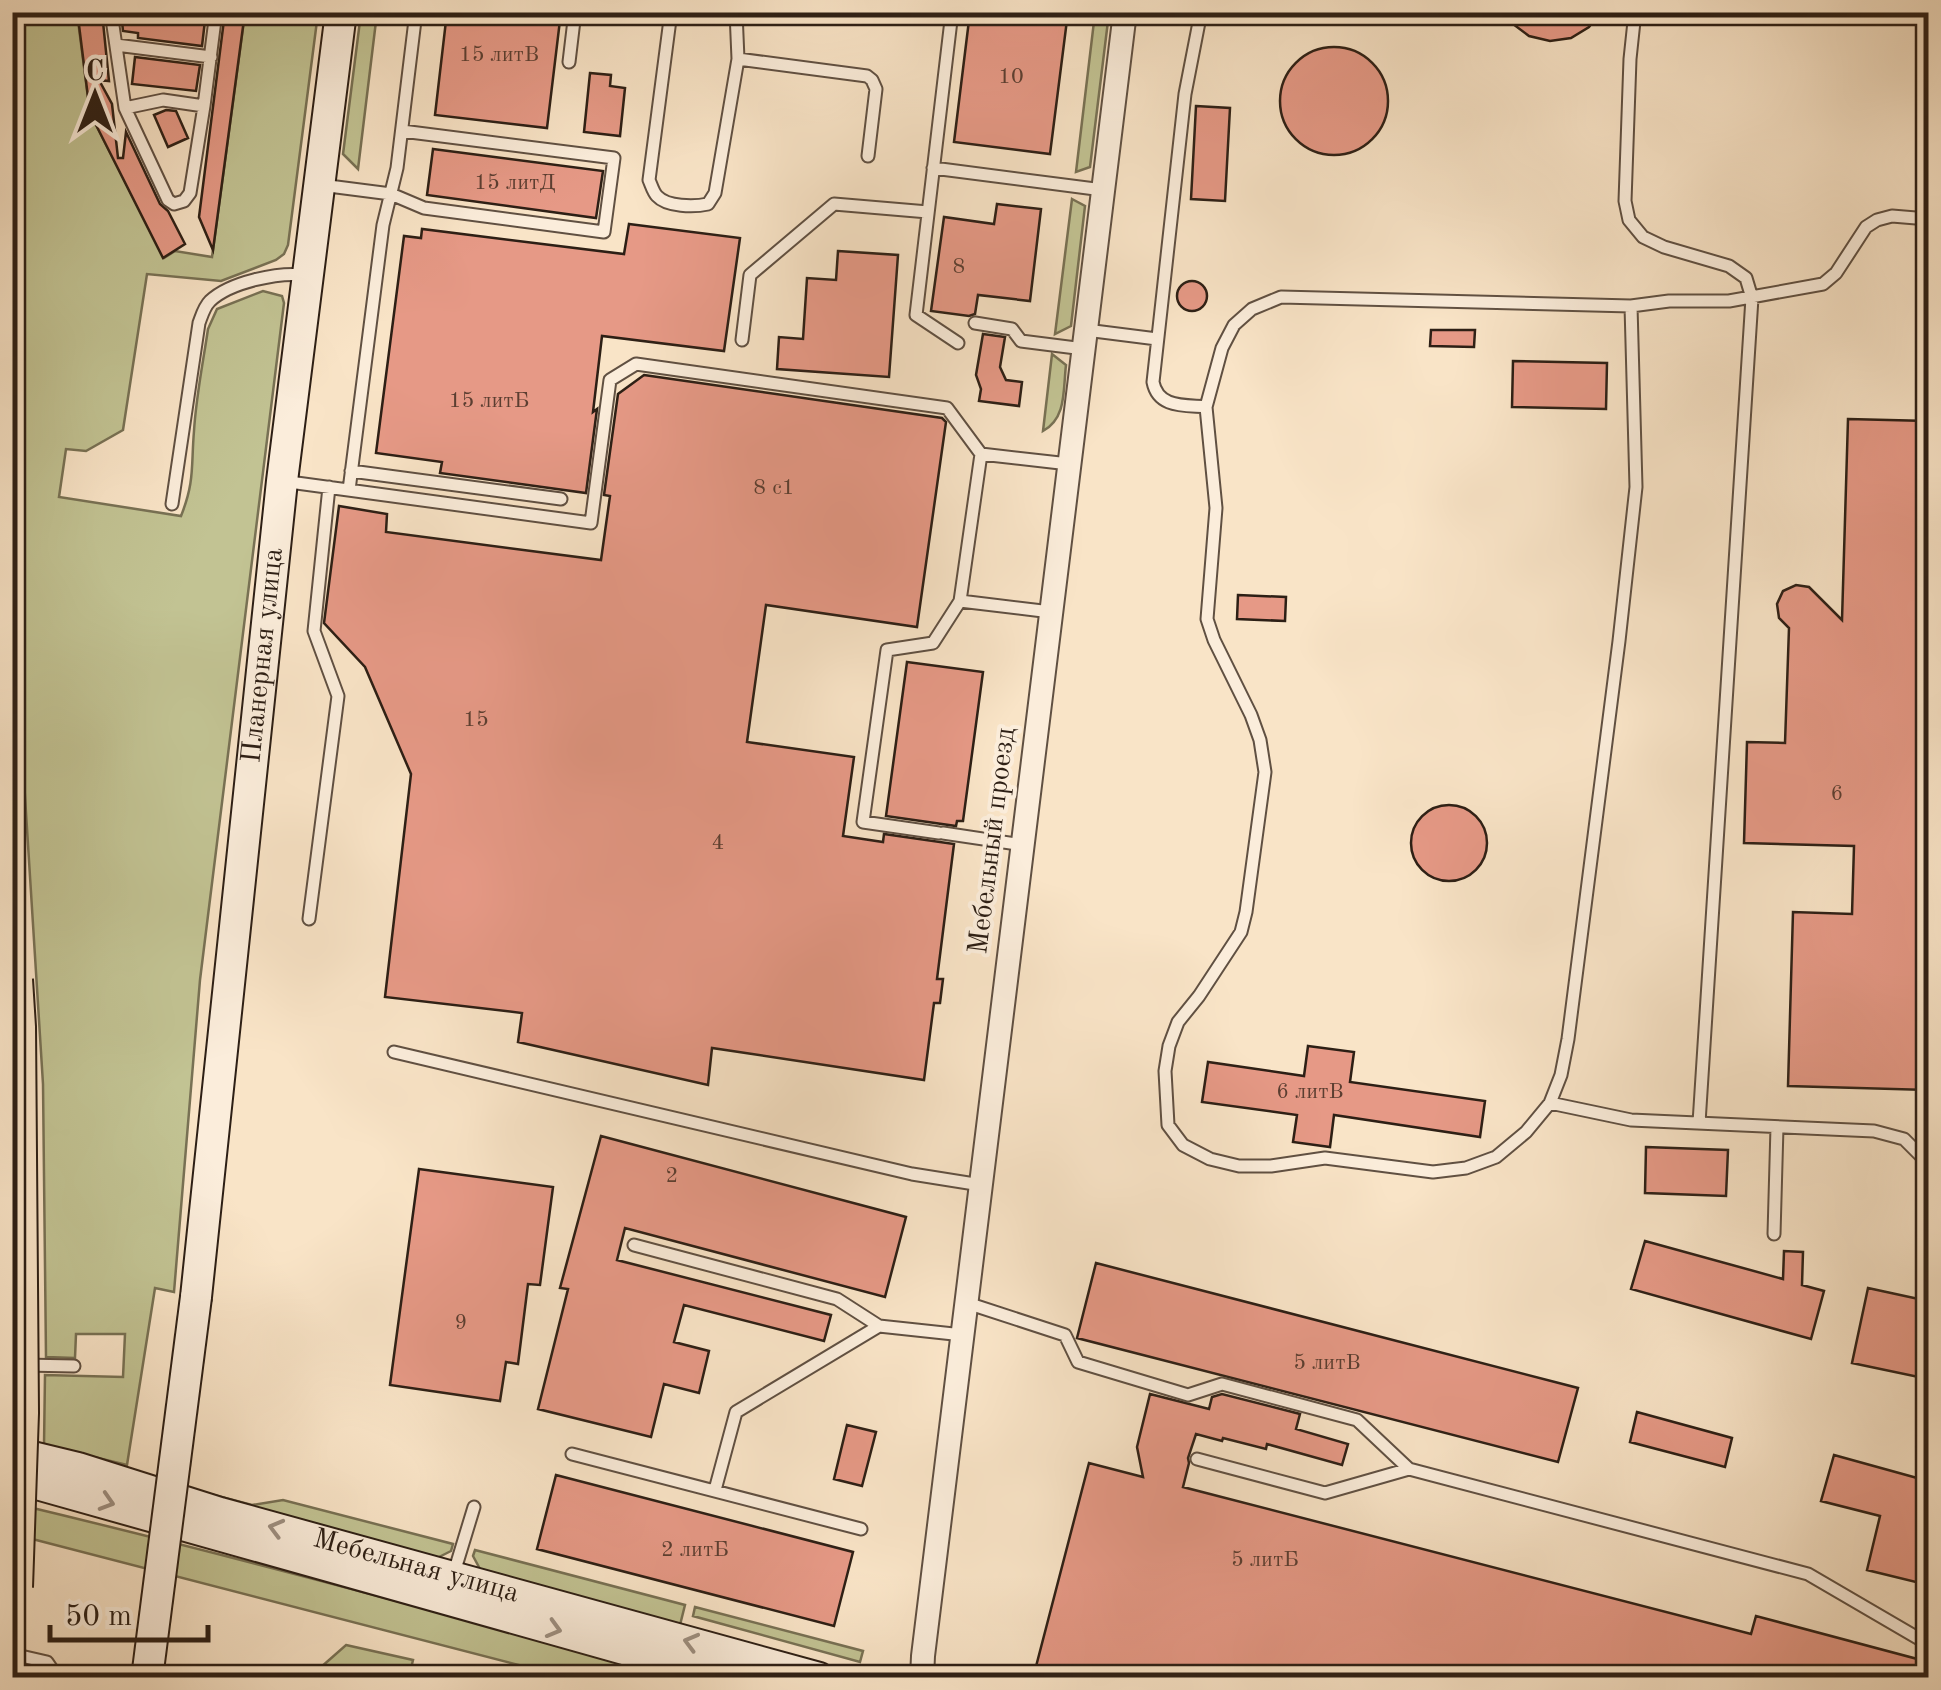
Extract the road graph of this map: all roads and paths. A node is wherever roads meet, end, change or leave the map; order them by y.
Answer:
1 (112, 12) edge
2 (216, 12) edge
3 (341, 12) edge
4 (416, 12) edge
5 (575, 12) edge
6 (671, 12) edge
7 (736, 12) edge
8 (952, 12) edge
9 (1125, 12) edge
10 (1201, 12) edge
11 (1635, 12) edge
12 (116, 44) junction
13 (210, 56) junction
14 (738, 59) junction
15 (569, 62) dead end
16 (204, 106) junction
17 (125, 108) junction
18 (402, 131) junction
19 (868, 156) dead end
20 (934, 168) junction
21 (320, 185) junction
22 (1103, 190) junction
23 (390, 194) junction
24 (928, 212) junction
25 (1928, 219) edge
26 (308, 276) junction
27 (1752, 298) junction
28 (1631, 306) junction
29 (975, 324) dead end
30 (1157, 338) junction
31 (1085, 339) junction
32 (742, 340) dead end
33 (958, 343) dead end
34 (1206, 406) junction
35 (981, 454) junction
36 (1070, 464) junction
37 (351, 471) junction
38 (282, 481) junction
39 (329, 487) junction
40 (349, 490) junction
41 (562, 499) dead end
42 (172, 504) dead end
43 (960, 601) junction
44 (1051, 612) junction
45 (1023, 845) junction
46 (310, 920) dead end
47 (12, 980) edge
48 (394, 1052) dead end
49 (1550, 1103) junction
50 (1699, 1123) junction
51 (1777, 1127) junction
52 (1928, 1163) edge
53 (981, 1185) junction
54 (1774, 1234) dead end
55 (634, 1245) dead end
56 (967, 1303) junction
57 (878, 1326) junction
58 (963, 1335) junction
59 (12, 1365) edge
60 (74, 1366) dead end
61 (12, 1452) edge
62 (572, 1454) dead end
63 (1197, 1460) dead end
64 (1409, 1469) junction
65 (12, 1477) edge
66 (714, 1490) junction
67 (474, 1508) dead end
68 (860, 1528) dead end
69 (12, 1587) edge
70 (450, 1588) junction
71 (1928, 1644) edge
72 (12, 1654) edge
73 (58, 1678) edge
74 (147, 1678) edge
75 (727, 1678) edge
76 (819, 1678) edge
77 (922, 1678) edge

1 - 12 lane
2 - 13 lane
3 - 21 main road, Планерная улица
4 - 18 lane
5 - 15 lane
6 - 14 lane
7 - 14 lane
8 - 20 lane
9 - 22 street, Мебельный проезд
10 - 30 lane
11 - 27 lane
12 - 13 lane
12 - 17 lane
13 - 16 lane
14 - 19 lane
16 - 17 lane
16 - 17 lane
18 - 23 lane
18 - 23 lane
20 - 22 lane
20 - 24 lane
21 - 23 lane
21 - 26 main road, Планерная улица
22 - 31 street, Мебельный проезд
23 - 37 lane
24 - 32 lane
24 - 33 lane
25 - 27 lane
26 - 38 main road, Планерная улица
26 - 42 lane
27 - 28 lane
27 - 50 lane
28 - 34 lane
28 - 49 lane
29 - 31 lane
30 - 31 lane
30 - 34 lane
31 - 36 street, Мебельный проезд
34 - 49 lane
35 - 36 lane
35 - 40 lane
35 - 43 lane
36 - 44 street, Мебельный проезд
37 - 40 lane
37 - 41 lane
38 - 39 lane
38 - 74 main road, Планерная улица, bridge
39 - 40 lane
39 - 46 lane
43 - 44 lane
43 - 45 lane
44 - 45 street, Мебельный проезд
45 - 53 street, Мебельный проезд
47 - 69 highway, bridge
48 - 53 lane
49 - 50 lane
50 - 51 lane
51 - 52 lane
51 - 54 lane
53 - 56 street, Мебельный проезд
55 - 57 lane
56 - 58 street, Мебельный проезд
56 - 64 lane
57 - 58 lane
57 - 66 lane
58 - 77 street, Мебельный проезд
59 - 60 lane
70 -> 61 main road, Мебельная улица
62 - 66 lane
63 - 64 lane
64 - 71 lane
65 -> 70 main road, Мебельная улица
66 - 68 lane
67 - 70 lane
70 -> 75 main road, Мебельная улица
76 -> 70 main road, Мебельная улица
72 - 73 lane

